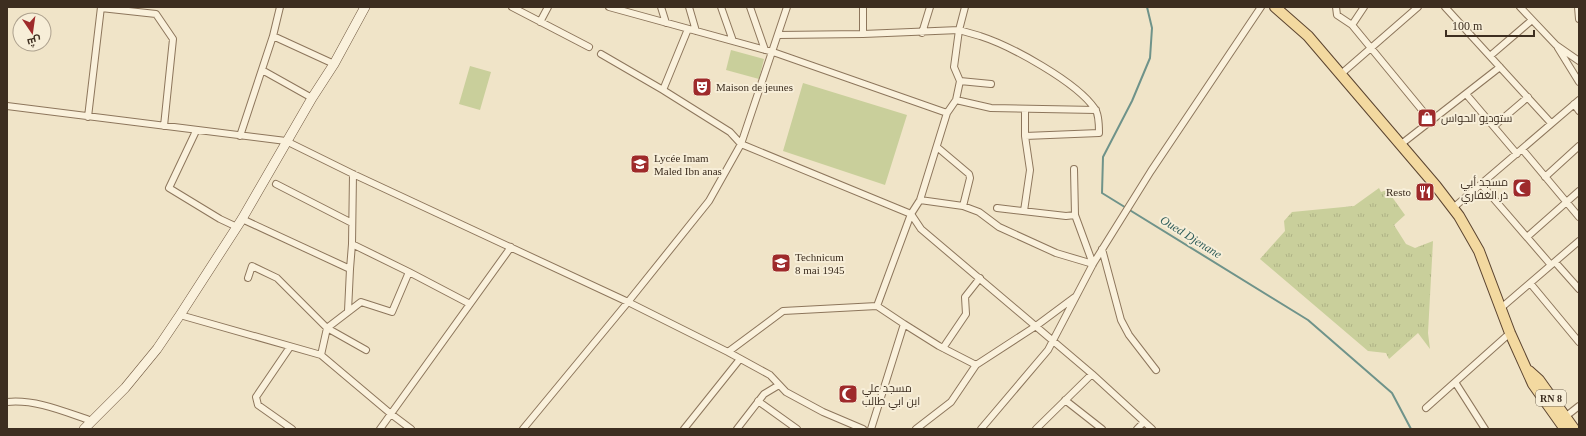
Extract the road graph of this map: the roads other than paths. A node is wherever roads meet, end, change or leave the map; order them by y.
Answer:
1 (280, 7) edge
2 (365, 7) edge
3 (512, 7) edge
4 (548, 7) edge
5 (609, 7) edge
6 (631, 7) edge
7 (661, 7) edge
8 (689, 7) edge
9 (721, 7) edge
10 (750, 7) edge
11 (787, 7) edge
12 (862, 7) edge
13 (930, 7) edge
14 (965, 7) edge
15 (1261, 7) edge
16 (1275, 7) edge
17 (1336, 7) edge
18 (1364, 7) edge
19 (1418, 7) edge
20 (1445, 7) edge
21 (1520, 7) edge
22 (1578, 7) edge
23 (101, 8) edge
24 (633, 14) junction
25 (1579, 19) edge
26 (1532, 20) junction
27 (540, 22) junction
28 (666, 23) junction
29 (1352, 25) junction
30 (688, 29) junction
31 (959, 30) junction
32 (696, 31) junction
33 (922, 33) junction
34 (863, 34) junction
35 (778, 35) junction
36 (273, 36) junction
37 (733, 41) junction
38 (1556, 45) junction
39 (589, 47) dead end
40 (1370, 48) junction
41 (765, 50) junction
42 (773, 52) junction
43 (600, 54) dead end
44 (1490, 56) junction
45 (1579, 61) edge
46 (334, 64) junction
47 (1500, 68) junction
48 (262, 70) junction
49 (1340, 74) junction
50 (1579, 76) edge
51 (960, 82) junction
52 (1579, 82) edge
53 (991, 84) dead end
54 (663, 90) junction
55 (1466, 94) junction
56 (1528, 97) junction
57 (312, 98) junction
58 (956, 100) junction
59 (1576, 102) edge
60 (7, 106) edge
61 (1025, 110) junction
62 (1096, 110) junction
63 (1579, 111) edge
64 (947, 113) junction
65 (88, 117) junction
66 (1431, 121) junction
67 (1551, 123) junction
68 (164, 126) junction
69 (1494, 126) junction
70 (196, 131) junction
71 (240, 136) junction
72 (1025, 136) junction
73 (286, 141) junction
74 (741, 144) junction
75 (1400, 145) junction
76 (1579, 146) edge
77 (937, 147) junction
78 (1519, 152) junction
79 (1074, 169) dead end
80 (353, 174) junction
81 (1545, 177) junction
82 (276, 184) dead end
83 (1481, 184) junction
84 (1579, 191) edge
85 (920, 200) junction
86 (1566, 202) junction
87 (963, 206) junction
88 (997, 208) dead end
89 (1453, 208) junction
90 (1024, 211) junction
91 (911, 214) junction
92 (1076, 215) junction
93 (1579, 217) edge
94 (242, 219) junction
95 (352, 223) junction
96 (237, 227) junction
97 (1527, 237) junction
98 (1579, 242) edge
99 (352, 244) junction
100 (511, 247) junction
101 (1102, 249) junction
102 (1093, 264) junction
103 (1553, 264) junction
104 (350, 269) junction
105 (409, 272) junction
106 (248, 278) dead end
107 (980, 278) junction
108 (1530, 283) junction
109 (1579, 289) edge
110 (1076, 295) junction
111 (628, 302) junction
112 (470, 304) junction
113 (877, 306) junction
114 (1501, 308) junction
115 (348, 311) junction
116 (180, 315) junction
117 (904, 324) junction
118 (1036, 326) junction
119 (327, 328) junction
120 (1510, 334) junction
121 (1053, 341) junction
122 (1579, 342) edge
123 (290, 347) junction
124 (943, 348) junction
125 (366, 350) dead end
126 (728, 352) junction
127 (321, 355) junction
128 (740, 359) junction
129 (976, 365) junction
130 (1526, 368) junction
131 (1156, 370) dead end
132 (1092, 374) junction
133 (1455, 382) junction
134 (779, 385) junction
135 (1065, 400) junction
136 (758, 401) junction
137 (7, 402) edge
138 (1579, 406) edge
139 (1426, 408) dead end
140 (391, 414) junction
141 (1565, 417) junction
142 (92, 421) junction
143 (1144, 422) junction
144 (1100, 428) edge
145 (84, 429) edge
146 (292, 429) edge
147 (380, 429) edge
148 (411, 429) edge
149 (523, 429) edge
150 (684, 429) edge
151 (737, 429) edge
152 (797, 429) edge
153 (863, 429) edge
154 (871, 429) edge
155 (916, 429) edge
156 (981, 429) edge
157 (1036, 429) edge
158 (1137, 429) edge
159 (1152, 429) edge
160 (1485, 429) edge
161 (1566, 429) edge
162 (1574, 429) edge

1 - 36 street
2 - 46 main road
3 - 27 street
4 - 27 street
5 - 24 street
6 - 24 street
7 - 28 street
8 - 32 street
9 - 37 street
10 - 41 street
11 - 35 street
12 - 34 street
13 - 33 street
14 - 31 street
15 - 101 street
16 - 49 main road, RN 8
17 - 29 street
18 - 29 street
19 - 40 street
20 - 44 street
21 - 26 street
22 - 25 street
23 - 65 street
23 - 68 street
24 - 28 street
26 - 38 street
26 - 44 street
27 - 39 street
28 - 30 street
29 - 40 street
30 - 32 street
30 - 54 street
31 - 33 street
31 - 51 street
31 - 62 street
32 - 37 street
33 - 34 street
34 - 35 street
35 - 42 street
36 - 46 street
36 - 48 street
37 - 41 street
38 - 45 street
38 - 52 street
40 - 49 street
40 - 66 street
41 - 42 street
42 - 64 street
42 - 74 street
43 - 54 street
44 - 47 street
46 - 57 main road
47 - 55 street
47 - 56 street
48 - 57 street
48 - 71 street
49 - 75 main road, RN 8
50 - 52 street
51 - 53 street
51 - 58 street
54 - 74 street
55 - 66 street
55 - 69 street
56 - 67 street
56 - 69 street
57 - 73 main road
58 - 61 street
58 - 64 street
59 - 63 street
59 - 67 street
60 - 65 street
61 - 62 street
61 - 72 street
62 - 72 street
64 - 77 street
65 - 68 street
66 - 75 street
67 - 78 street
68 - 70 street
69 - 78 street
70 - 71 street
70 - 96 street
71 - 73 street
72 - 90 street
73 - 80 street
73 - 94 main road
74 - 91 street
74 - 111 street
75 - 89 main road, RN 8
76 - 81 street
77 - 85 street
77 - 87 street
78 - 81 street
78 - 83 street
79 - 92 street
80 - 95 street
80 - 100 street
81 - 86 street
82 - 95 street
83 - 89 street
83 - 97 street
84 - 86 street
85 - 87 street
85 - 91 street
86 - 93 street
86 - 97 street
87 - 102 street
88 - 90 street
89 - 114 main road, RN 8
90 - 92 street
91 - 107 street
91 - 113 street
92 - 102 street
94 - 96 main road
94 - 104 street
95 - 99 street
96 - 116 main road
97 - 103 street
98 - 103 street
99 - 104 street
99 - 105 street
100 - 111 street
100 - 112 street
101 - 102 street
101 - 131 street
102 - 110 street
103 - 108 street
103 - 109 street
104 - 115 street
105 - 112 street
105 - 115 street
106 - 119 street
107 - 118 street
107 - 124 street
108 - 114 street
108 - 122 street
110 - 118 street
110 - 121 street
111 - 126 street
111 - 149 street
112 - 140 street
113 - 117 street
113 - 126 street
114 - 120 main road, RN 8
115 - 119 street
116 - 123 street
116 - 142 main road
117 - 124 street
117 - 154 street
118 - 121 street
118 - 129 street
119 - 125 street
119 - 127 street
120 - 130 main road, RN 8
120 - 133 street
121 - 132 street
121 - 156 street
123 - 127 street
123 - 146 street
124 - 129 street
126 - 128 street
127 - 140 street
128 - 134 street
128 - 150 street
129 - 155 street
130 - 141 main road, RN 8
130 - 161 main road, RN 8
132 - 135 street
132 - 143 street
133 - 139 street
133 - 160 street
134 - 136 street
134 - 153 street
135 - 144 street
135 - 157 street
136 - 151 street
136 - 152 street
137 - 142 street
138 - 141 street
140 - 147 street
140 - 148 street
141 - 162 main road, RN 8
142 - 145 main road
143 - 158 street
143 - 159 street

